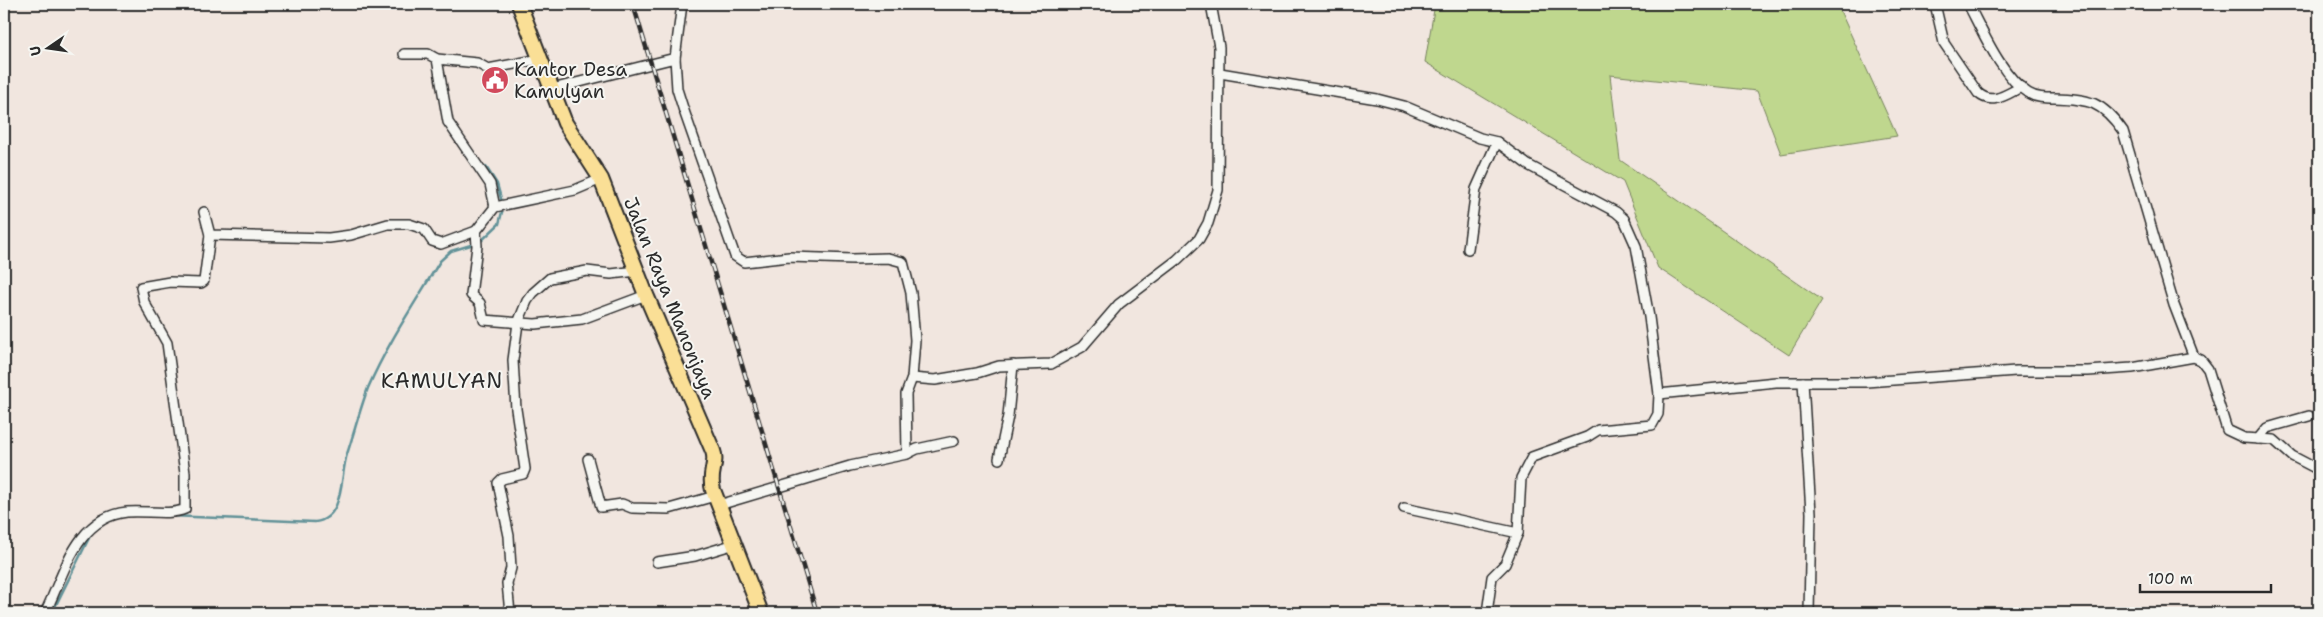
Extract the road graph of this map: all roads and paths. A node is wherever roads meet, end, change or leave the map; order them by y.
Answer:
1 (519, 4) edge
2 (682, 4) edge
3 (1211, 4) edge
4 (1935, 4) edge
5 (1968, 4) edge
6 (404, 54) dead end
7 (540, 58) junction
8 (675, 58) junction
9 (436, 60) junction
10 (1220, 73) junction
11 (2020, 87) junction
12 (552, 89) junction
13 (1497, 142) junction
14 (601, 179) junction
15 (495, 207) junction
16 (204, 212) dead end
17 (210, 235) junction
18 (477, 239) junction
19 (1468, 249) dead end
20 (637, 272) junction
21 (646, 295) junction
22 (518, 323) junction
23 (2194, 357) junction
24 (1013, 365) junction
25 (912, 378) junction
26 (1803, 382) junction
27 (1659, 394) junction
28 (2309, 416) dead end
29 (2258, 439) junction
30 (954, 441) dead end
31 (907, 454) junction
32 (588, 459) dead end
33 (999, 459) dead end
34 (2319, 470) edge
35 (717, 500) junction
36 (1404, 508) dead end
37 (1518, 533) junction
38 (735, 544) junction
39 (657, 562) dead end
40 (45, 613) edge
41 (510, 613) edge
42 (761, 613) edge
43 (1487, 613) edge
44 (1809, 613) edge

1 - 7 main road, Jalan Raya Manonjaya
2 - 8 street
3 - 10 street
4 - 11 street
5 - 11 street
6 - 9 street
7 - 9 street
7 - 12 main road, Jalan Raya Manonjaya
8 - 12 street
8 - 25 street
9 - 15 street
10 - 13 street
10 - 24 street
11 - 23 street
12 - 14 main road, Jalan Raya Manonjaya
13 - 19 street
13 - 27 street
14 - 15 street
14 - 20 main road, Jalan Raya Manonjaya
15 - 18 street
16 - 17 street
17 - 18 street
17 - 40 street
18 - 22 street
20 - 21 main road, Jalan Raya Manonjaya
20 - 22 street
21 - 22 street
21 - 35 main road, Jalan Raya Manonjaya
22 - 41 street
23 - 26 street
23 - 29 street
24 - 25 street
24 - 33 street
25 - 31 street
26 - 27 street
26 - 44 street
27 - 37 street
28 - 29 street
29 - 34 street
30 - 31 street
31 - 35 street
32 - 35 street
35 - 38 main road, Jalan Raya Manonjaya
36 - 37 street
37 - 43 street
38 - 39 street
38 - 42 main road, Jalan Raya Manonjaya

